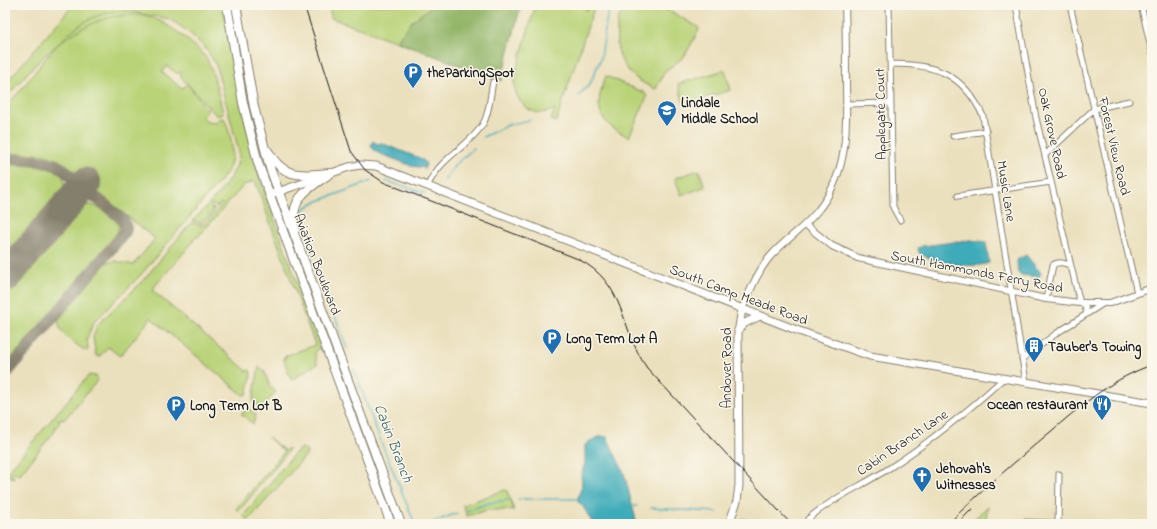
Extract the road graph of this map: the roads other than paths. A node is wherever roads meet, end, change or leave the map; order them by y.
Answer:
1 (227, 5) edge
2 (236, 5) edge
3 (845, 5) edge
4 (890, 5) edge
5 (1016, 5) edge
6 (1070, 5) edge
7 (1141, 5) edge
8 (1152, 52) edge
9 (891, 64) junction
10 (493, 82) dead end
11 (1129, 101) dead end
12 (891, 103) junction
13 (847, 104) junction
14 (1094, 110) junction
15 (986, 131) junction
16 (953, 136) dead end
17 (261, 138) junction
18 (1045, 155) junction
19 (331, 173) junction
20 (1051, 182) junction
21 (428, 185) junction
22 (995, 190) junction
23 (278, 192) junction
24 (269, 195) junction
25 (958, 196) dead end
26 (900, 220) dead end
27 (806, 225) junction
28 (302, 257) junction
29 (1071, 266) junction
30 (1152, 288) edge
31 (1010, 291) junction
32 (1137, 293) junction
33 (1046, 298) junction
34 (1082, 303) junction
35 (1104, 303) junction
36 (742, 309) junction
37 (1087, 314) junction
38 (760, 316) junction
39 (738, 330) junction
40 (1022, 359) junction
41 (1004, 378) junction
42 (1026, 382) junction
43 (1152, 403) edge
44 (1059, 474) dead end
45 (808, 519) dead end
46 (1023, 522) dead end
47 (391, 524) edge
48 (401, 524) edge
49 (730, 524) edge
50 (1058, 524) edge

1 - 24 main road, Aviation Boulevard
2 - 17 main road, Aviation Boulevard
3 - 13 street, Andover Road
4 - 9 street, Applegate Court
5 - 18 street, Oak Grove Road
6 - 14 street, Forest View Road
7 - 8 street
9 - 12 street, Applegate Court
9 - 15 street, Music Lane
10 - 21 street
11 - 14 street
12 - 13 street
12 - 26 street, Applegate Court
13 - 27 street, Andover Road
14 - 18 street
14 - 32 street, Forest View Road
15 - 16 street
15 - 22 street, Music Lane
17 - 19 main road
17 - 23 main road, Aviation Boulevard
18 - 20 street, Oak Grove Road
19 - 21 main road, South Camp Meade Road
19 - 23 main road, South Camp Meade Road
19 - 28 main road
20 - 22 street
20 - 29 street, Oak Grove Road
21 - 36 main road, South Camp Meade Road
22 - 25 street
22 - 31 street, Music Lane
23 - 24 main road, South Camp Meade Road
23 - 28 main road, Aviation Boulevard
24 - 47 main road, Aviation Boulevard
27 - 31 street, South Hammonds Ferry Road
27 - 36 street, Andover Road
28 - 48 main road, Aviation Boulevard
29 - 33 street
29 - 34 street, Oak Grove Road
30 - 32 street, South Hammonds Ferry Road
31 - 33 street, South Hammonds Ferry Road
31 - 40 street, Music Lane
32 - 35 street, South Hammonds Ferry Road
33 - 34 street, South Hammonds Ferry Road
34 - 35 street, South Hammonds Ferry Road
34 - 37 street, Oak Grove Road
35 - 37 street
36 - 38 main road, South Camp Meade Road
36 - 39 main road, Andover Road
37 - 40 street
38 - 39 main road
38 - 41 main road, South Camp Meade Road
39 - 49 main road, Andover Road
40 - 42 street, Music Lane
41 - 42 main road, South Camp Meade Road
41 - 45 street, Cabin Branch Lane
42 - 43 main road, South Camp Meade Road
44 - 50 street
46 - 50 street

